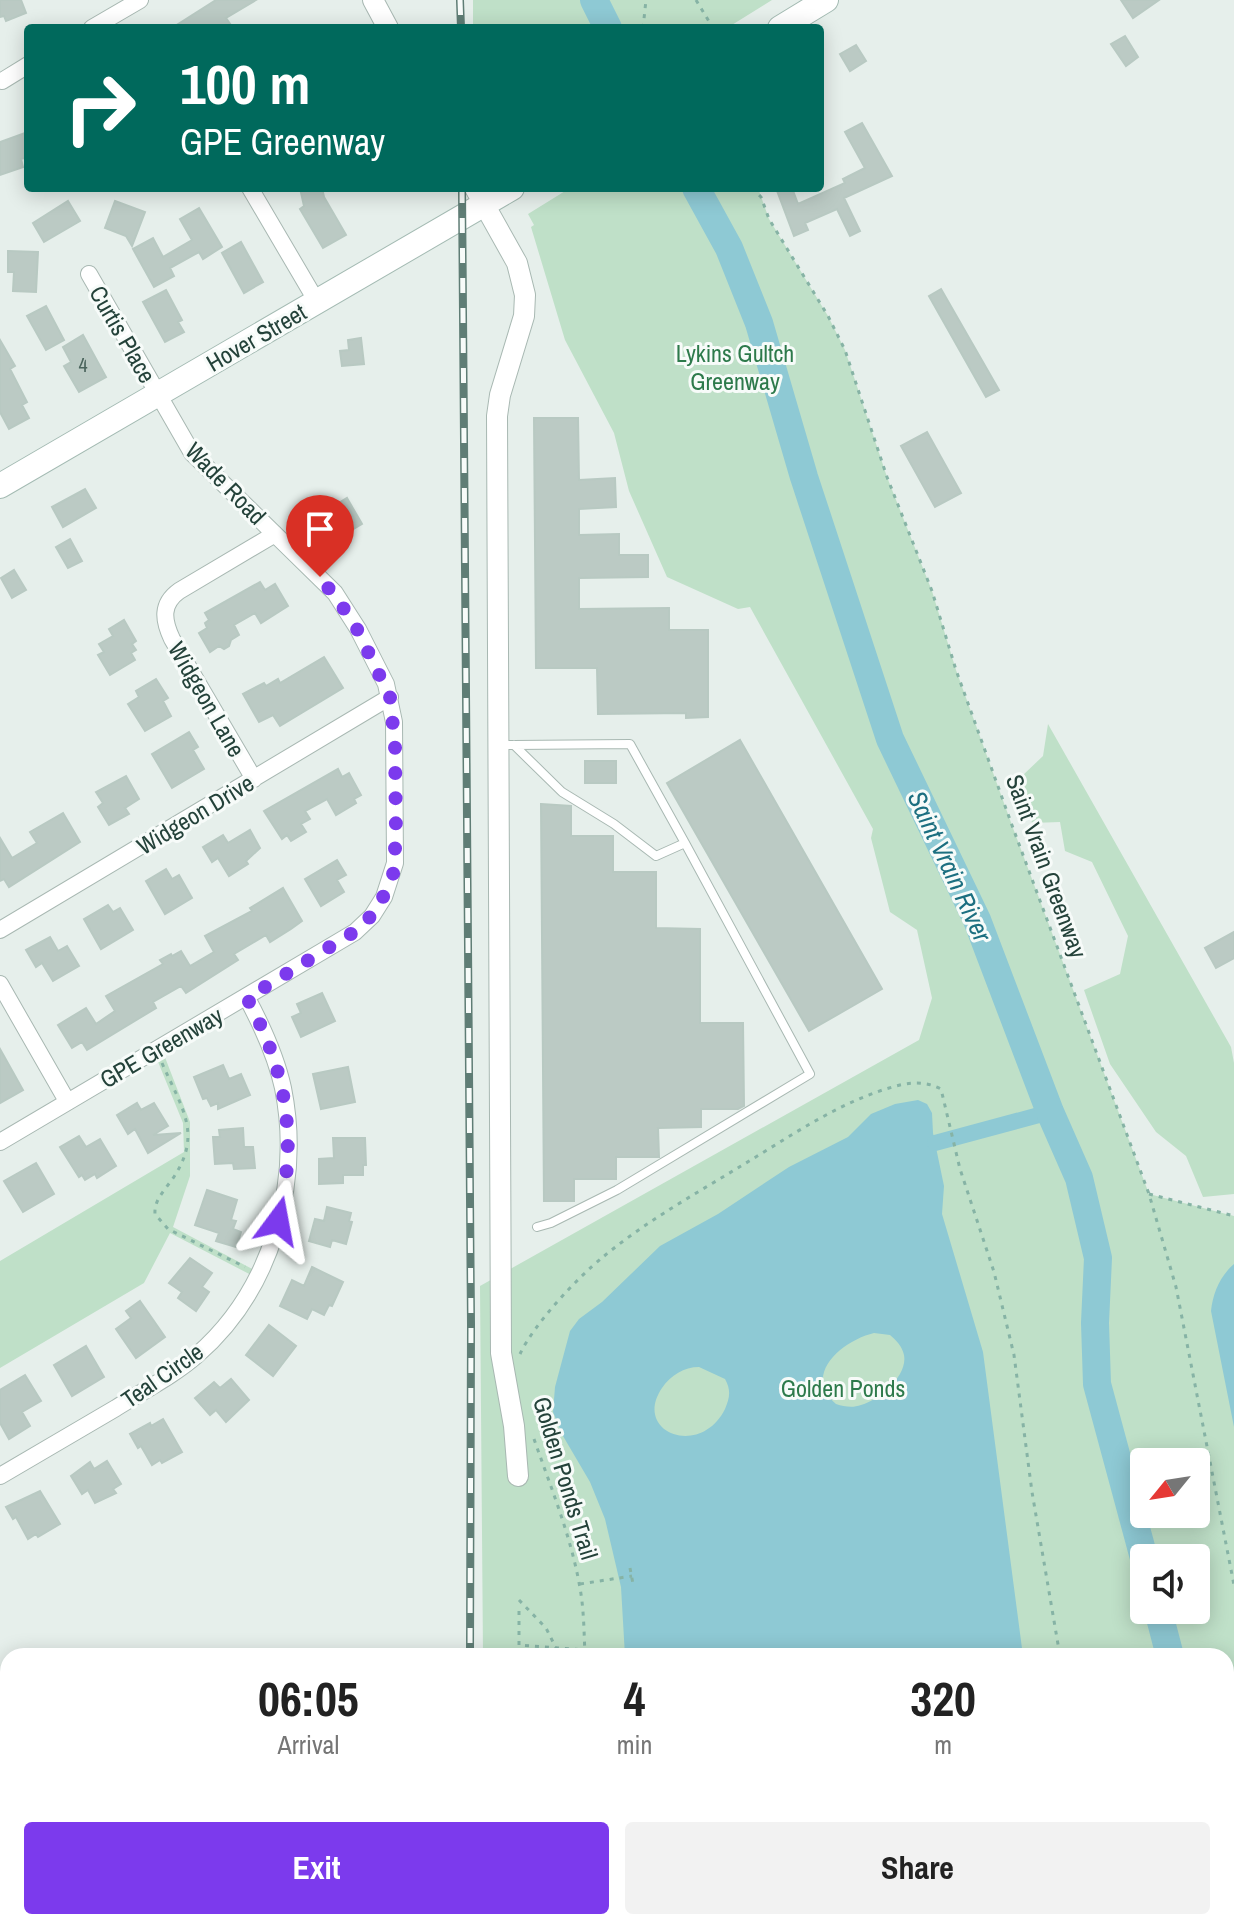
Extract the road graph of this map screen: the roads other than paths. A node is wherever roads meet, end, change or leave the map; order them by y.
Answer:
1 (140, 0) edge
2 (373, 0) edge
3 (826, 0) edge
4 (99, 24) edge
5 (386, 24) edge
6 (787, 24) edge
7 (24, 67) edge
8 (2, 81) edge
9 (252, 192) edge
10 (480, 196) edge
11 (89, 274) dead end
12 (317, 302) junction
13 (158, 394) junction
14 (174, 423) joint
15 (0, 485) edge
16 (275, 534) junction
17 (390, 697) junction
18 (506, 745) junction
19 (254, 779) junction
20 (685, 843) junction
21 (0, 930) edge
22 (0, 984) edge
23 (247, 998) junction
24 (67, 1101) junction
25 (0, 1142) edge
26 (537, 1227) dead end
27 (0, 1476) edge
28 (518, 1476) dead end

1 - 4 street
2 - 5 street
3 - 6 main road
7 - 8 street
9 - 12 street
10 - 12 main road, Hover Street
10 - 18 street
11 - 13 street, Curtis Place
12 - 13 main road, Hover Street
13 - 14 street, Curtis Place
13 - 15 main road, Hover Street
14 - 16 street, Wade Road
16 - 17 street, Wade Road
16 - 19 street, Widgeon Lane
17 - 19 street, Widgeon Drive
17 - 23 street, GPE Greenway
18 - 20 lane
18 - 20 lane
18 - 28 street
19 - 21 street, Widgeon Drive
20 - 26 lane
22 - 24 street
23 - 24 street, GPE Greenway
23 - 27 street, Teal Circle
24 - 25 street, GPE Greenway

